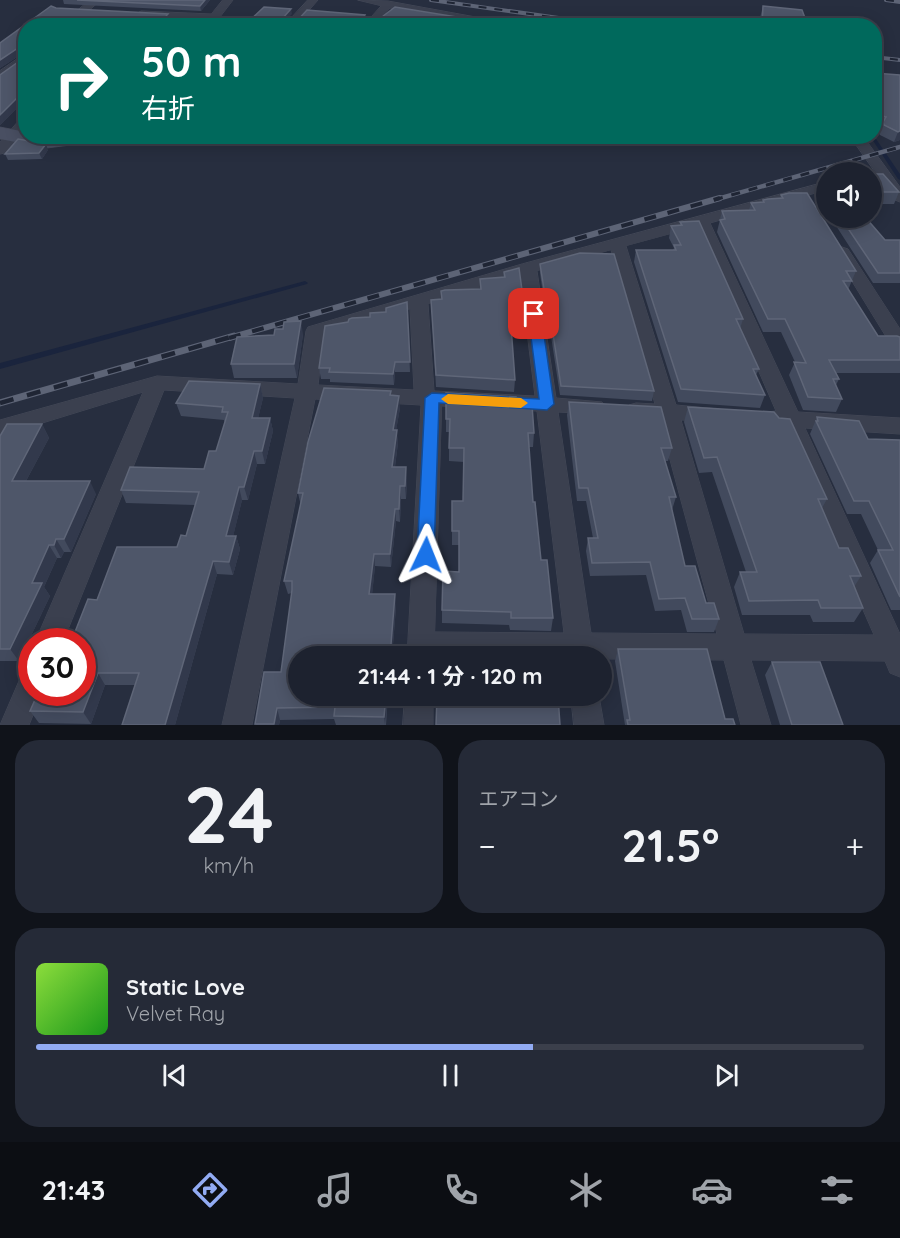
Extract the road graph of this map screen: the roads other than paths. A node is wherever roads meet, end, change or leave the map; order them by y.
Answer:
1 (156, 0) edge
2 (228, 0) edge
3 (313, 0) edge
4 (363, 0) edge
5 (388, 4) junction
6 (95, 5) edge
7 (66, 9) edge
8 (83, 10) junction
9 (74, 18) edge
10 (174, 18) edge
11 (213, 18) edge
12 (297, 18) edge
13 (378, 18) edge
14 (468, 18) edge
15 (18, 62) edge
16 (0, 77) edge
17 (7, 135) edge
18 (861, 144) edge
19 (0, 150) edge
20 (886, 181) edge
21 (816, 188) edge
22 (804, 191) junction
23 (900, 197) edge
24 (816, 210) edge
25 (701, 220) junction
26 (834, 239) edge
27 (617, 244) junction
28 (528, 268) junction
29 (419, 301) junction
30 (900, 344) edge
31 (157, 383) junction
32 (307, 390) junction
33 (428, 397) junction
34 (547, 404) junction
35 (668, 412) junction
36 (792, 420) junction
37 (900, 426) edge
38 (0, 428) edge
39 (55, 628) edge
40 (422, 646) edge
41 (579, 646) edge
42 (734, 648) junction
43 (612, 651) edge
44 (897, 656) edge
45 (22, 706) edge
46 (419, 706) edge
47 (586, 706) edge
48 (14, 725) edge
49 (237, 725) edge
50 (418, 725) edge
51 (589, 725) edge
52 (756, 725) edge

1 - 10 street
2 - 11 street
3 - 12 street
4 - 5 street
5 - 13 street
5 - 14 street
6 - 8 street
7 - 8 street
8 - 9 street
15 - 16 street
17 - 19 street
18 - 20 street
20 - 23 street
21 - 22 street
22 - 24 street
22 - 25 street
25 - 27 street
25 - 36 street
26 - 30 street
27 - 28 street
27 - 35 street
28 - 29 street
28 - 34 street
29 - 32 street
29 - 33 street
31 - 32 street
31 - 38 street
31 - 39 street
32 - 33 street
32 - 49 street
33 - 34 street
33 - 40 street
34 - 35 street
34 - 41 street
35 - 36 street
35 - 42 street
36 - 37 street
36 - 44 street
42 - 43 street
42 - 44 street
42 - 52 street
45 - 48 street
46 - 50 street
47 - 51 street

